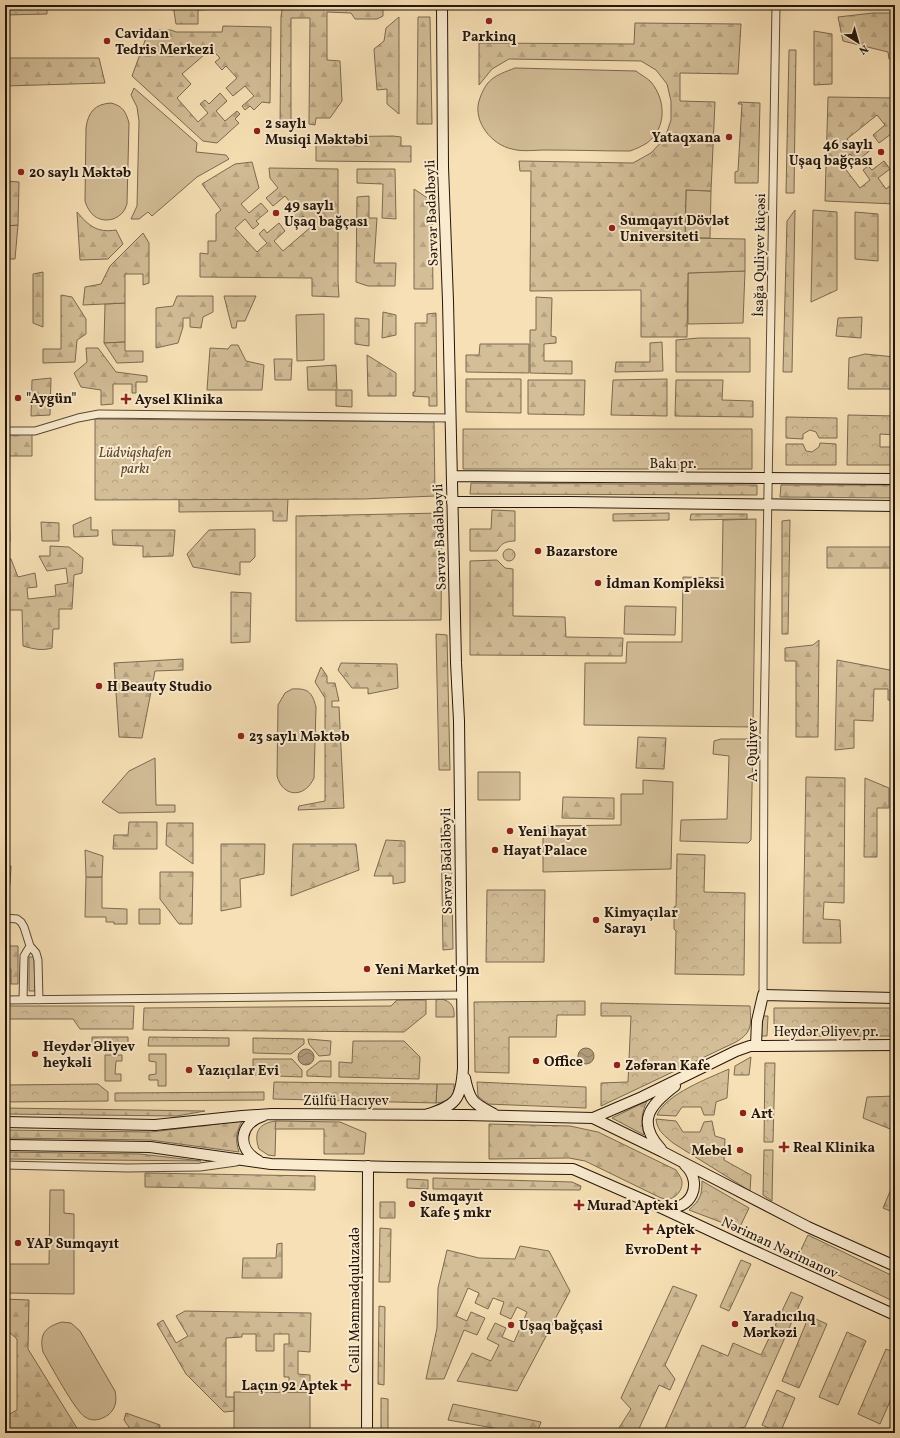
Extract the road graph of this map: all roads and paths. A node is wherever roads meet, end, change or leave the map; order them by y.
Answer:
1 (442, 5) edge
2 (776, 5) edge
3 (450, 418) junction
4 (5, 431) edge
5 (452, 476) junction
6 (769, 478) junction
7 (895, 479) edge
8 (452, 502) junction
9 (769, 505) junction
10 (895, 506) edge
11 (5, 918) edge
12 (30, 946) junction
13 (462, 995) junction
14 (763, 995) junction
15 (895, 998) edge
16 (5, 1000) edge
17 (23, 1000) junction
18 (39, 1000) junction
19 (756, 1045) junction
20 (895, 1045) edge
21 (463, 1068) junction
22 (691, 1073) junction
23 (269, 1114) junction
24 (426, 1115) junction
25 (497, 1116) junction
26 (593, 1118) junction
27 (5, 1122) edge
28 (5, 1145) edge
29 (664, 1152) junction
30 (677, 1159) junction
31 (243, 1161) junction
32 (271, 1164) junction
33 (5, 1165) edge
34 (368, 1166) junction
35 (653, 1204) junction
36 (895, 1266) edge
37 (895, 1315) edge
38 (367, 1433) edge

1 - 3 main road, Sərvər Bədəlbəyli
2 - 6 street, İsağa Quliyev küçəsi
3 - 4 street
3 - 5 main road, Sərvər Bədəlbəyli
5 - 6 main road, Bakı pr.
5 - 8 main road, Sərvər Bədəlbəyli
6 - 7 main road, Bakı pr.
6 - 9 street, İsağa Quliyev küçəsi
8 - 9 main road
8 - 13 main road, Sərvər Bədəlbəyli
9 - 10 main road
9 - 14 street, A. Quliyev
11 - 12 street
12 - 17 street
12 - 18 street
13 - 18 street
13 - 21 main road, Sərvər Bədəlbəyli
14 - 15 main road
14 - 19 main road
16 - 17 street
17 - 18 street
19 - 20 main road, Heydər Əliyev pr.
19 - 22 main road, Heydər Əliyev pr.
21 - 24 main road
21 - 25 main road
22 - 26 main road
22 - 29 main road
23 - 24 main road, Zülfü Hacıyev
23 - 27 main road, Zülfü Hacıyev
23 - 32 main road
24 - 25 main road, Zülfü Hacıyev
25 - 26 main road, Zülfü Hacıyev
26 - 29 main road, Zülfü Hacıyev
28 - 31 main road
29 - 30 main road, Zülfü Hacıyev
30 - 35 main road
30 - 36 main road
31 - 32 main road
31 - 33 street
32 - 34 main road
34 - 35 main road
34 - 38 main road, Cəlil Məmmədquluzadə
35 - 37 main road, Nəriman Nərimanov

